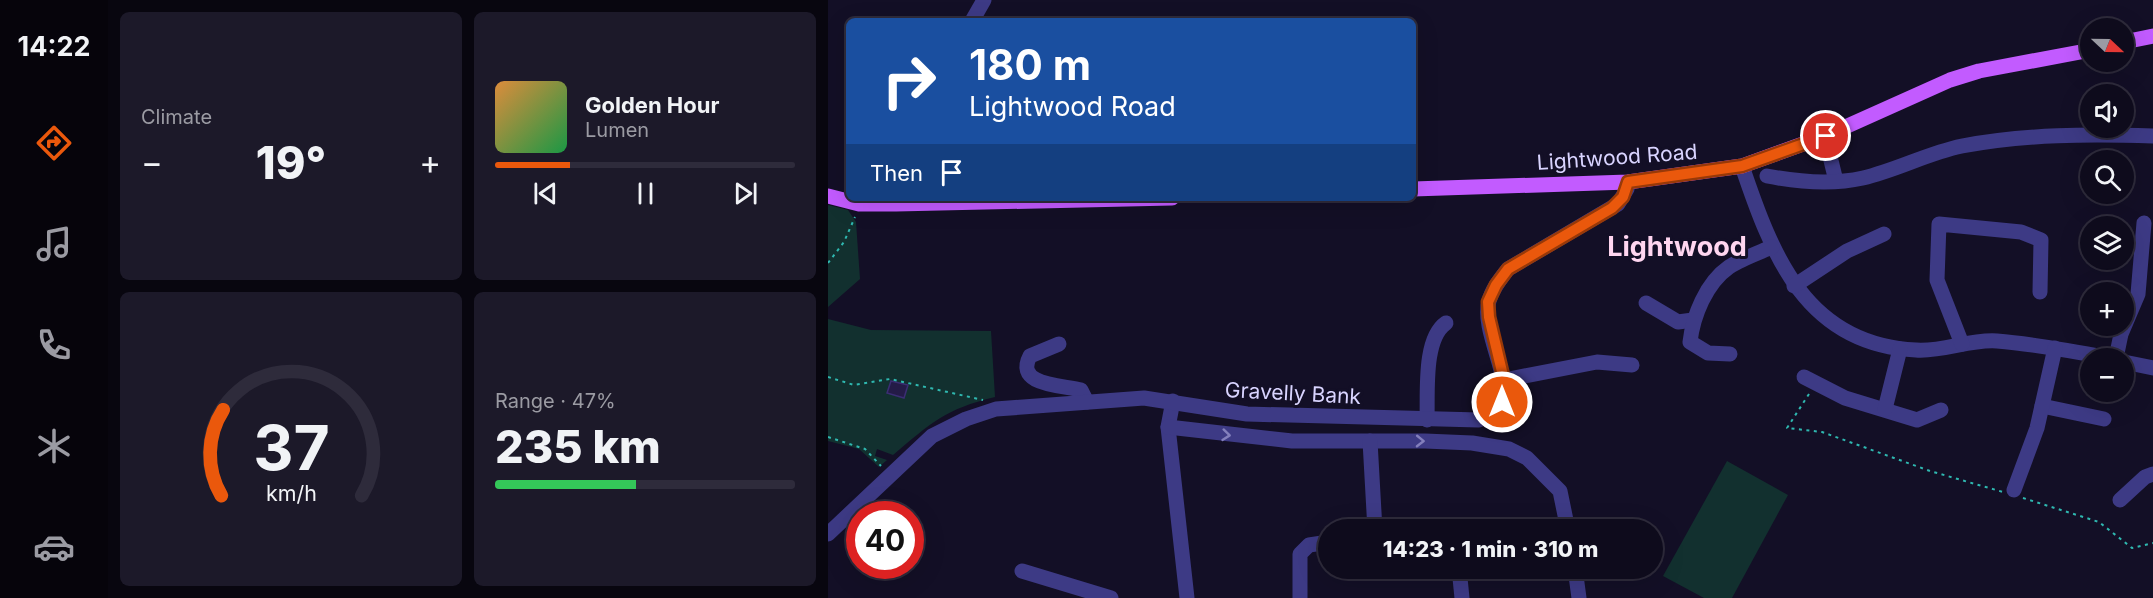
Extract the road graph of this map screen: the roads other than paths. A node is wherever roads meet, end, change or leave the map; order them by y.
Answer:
1 (984, 0) edge
2 (974, 18) edge
3 (2153, 36) edge
4 (2134, 40) edge
5 (2080, 52) edge
6 (1826, 136) junction
7 (2153, 136) edge
8 (1742, 166) junction
9 (1767, 176) dead end
10 (1836, 181) junction
11 (1628, 182) junction
12 (1416, 189) edge
13 (828, 196) edge
14 (846, 201) edge
15 (847, 201) edge
16 (973, 201) edge
17 (2147, 233) edge
18 (1875, 234) dead end
19 (1772, 247) junction
20 (1794, 286) junction
21 (2040, 292) dead end
22 (1646, 303) dead end
23 (1693, 320) junction
24 (1446, 323) dead end
25 (1059, 344) dead end
26 (1962, 344) junction
27 (2055, 348) junction
28 (2118, 348) edge
29 (1900, 349) junction
30 (2080, 353) edge
31 (1730, 354) dead end
32 (2134, 364) edge
33 (1632, 365) dead end
34 (2153, 368) edge
35 (1804, 377) dead end
36 (1504, 380) junction
37 (1173, 401) junction
38 (1087, 402) junction
39 (2042, 406) junction
40 (1885, 409) junction
41 (1941, 410) dead end
42 (2104, 419) dead end
43 (1427, 420) junction
44 (1168, 427) junction
45 (1370, 441) junction
46 (2153, 474) edge
47 (2017, 490) road end
48 (2120, 501) dead end
49 (1374, 519) edge
50 (1566, 519) edge
51 (828, 534) edge
52 (1318, 544) edge
53 (1022, 571) dead end
54 (1460, 579) edge
55 (1576, 579) edge
56 (1111, 598) edge
57 (1188, 598) edge
58 (1300, 598) edge
59 (1462, 598) edge
60 (1579, 598) edge

1 - 2 street
3 - 4 main road
5 - 6 main road, Lightwood Road
6 - 8 main road, Lightwood Road
6 - 10 street
7 - 10 street
8 - 11 main road, Lightwood Road
8 - 19 street
9 - 10 street
11 - 12 main road, Lightwood Road
11 - 36 street, Gravelly Bank
13 - 14 main road
15 - 16 main road
17 - 28 street
18 - 20 street
19 - 20 street
19 - 23 street
20 - 29 street
21 - 26 street
22 - 23 street
23 - 31 street
24 - 43 street
25 - 38 street
26 - 27 street
26 - 29 street
27 - 30 street
27 - 39 street
29 - 40 street
32 - 34 street
33 - 36 street
35 - 40 street
36 - 43 street, Gravelly Bank
37 - 38 street, Gravelly Bank
37 - 43 street, Gravelly Bank
37 - 44 street
38 - 51 street, Gravelly Bank
39 - 42 street
39 - 47 street
40 - 41 street
44 -> 45 street
44 - 57 street
45 - 49 street
45 -> 50 street
46 - 48 street
52 - 58 street
53 - 56 street
54 - 59 street
55 - 60 street

